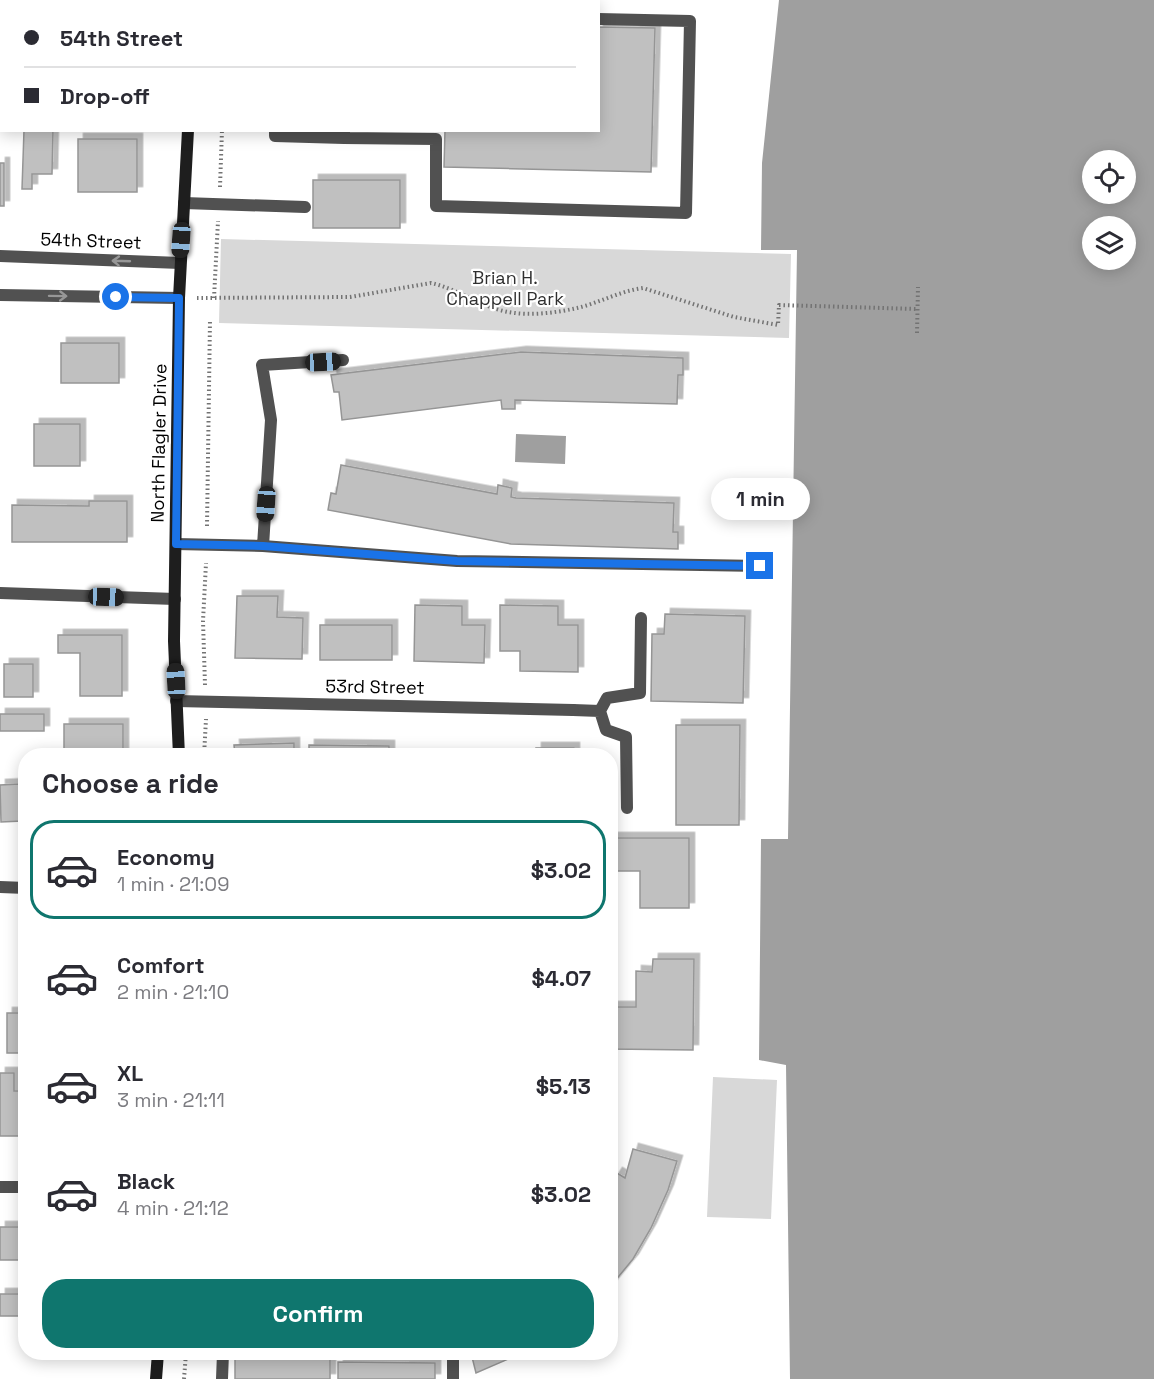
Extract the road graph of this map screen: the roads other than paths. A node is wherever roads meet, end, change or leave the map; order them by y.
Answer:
1 (600, 19) edge
2 (189, 132) edge
3 (275, 132) edge
4 (344, 134) edge
5 (415, 135) edge
6 (184, 203) junction
7 (305, 207) dead end
8 (0, 256) edge
9 (180, 263) junction
10 (0, 295) edge
11 (179, 298) junction
12 (343, 360) dead end
13 (176, 544) junction
14 (263, 546) junction
15 (760, 566) dead end
16 (0, 593) edge
17 (175, 600) junction
18 (641, 618) dead end
19 (176, 701) junction
20 (600, 711) junction
21 (179, 748) edge
22 (627, 808) dead end
23 (0, 887) edge
24 (18, 888) edge
25 (0, 1186) edge
26 (18, 1187) edge
27 (157, 1360) edge
28 (223, 1360) edge
29 (453, 1360) edge
30 (156, 1379) edge
31 (222, 1379) edge
32 (453, 1379) edge

1 - 5 street
2 - 6 street, North Flagler Drive
3 - 4 street
4 - 5 street
6 - 7 street
6 - 9 street, North Flagler Drive
9 -> 8 street, 54th Street
9 - 11 street, North Flagler Drive
10 -> 11 street
11 - 13 street, North Flagler Drive
12 - 14 street
13 - 14 street
13 - 17 street, North Flagler Drive
14 - 15 street
16 - 17 street
17 - 19 street, North Flagler Drive
18 - 20 street
19 - 20 street, 53rd Street
19 - 21 street, North Flagler Drive
20 - 22 street
23 - 24 street
25 - 26 street
27 - 30 street
28 - 31 street
29 - 32 street

